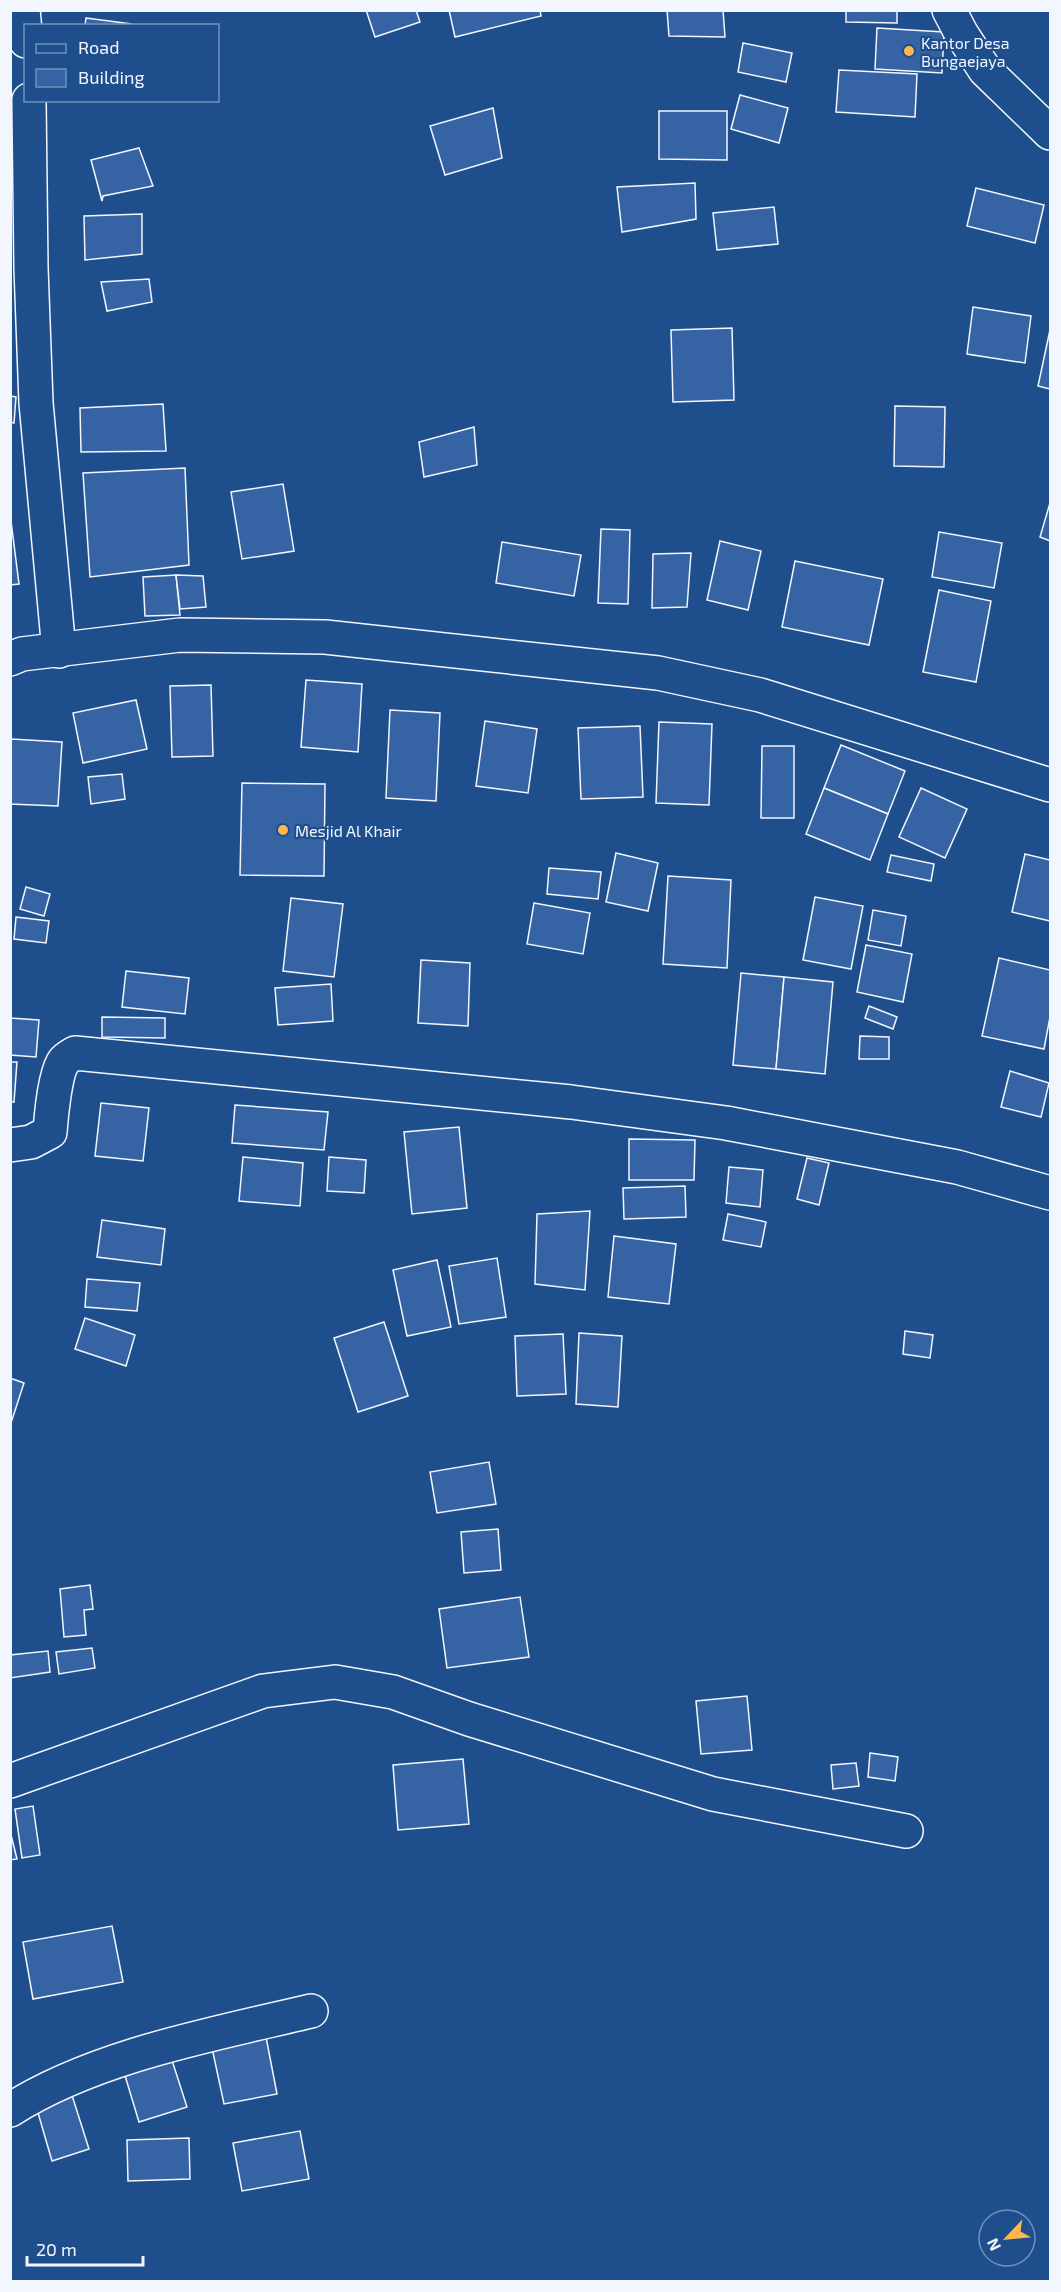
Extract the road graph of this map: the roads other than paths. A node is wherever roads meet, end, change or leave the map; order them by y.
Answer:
1 (949, 10) edge
2 (29, 102) edge
3 (1050, 134) edge
4 (59, 651) junction
5 (10, 659) edge
6 (1050, 785) edge
7 (10, 1145) edge
8 (1050, 1193) edge
9 (10, 1781) edge
10 (906, 1831) dead end
11 (311, 2011) dead end
12 (10, 2110) edge

1 - 3 street
2 - 4 street
4 - 5 street
4 - 6 street
7 - 8 street
9 - 10 street
11 - 12 street

